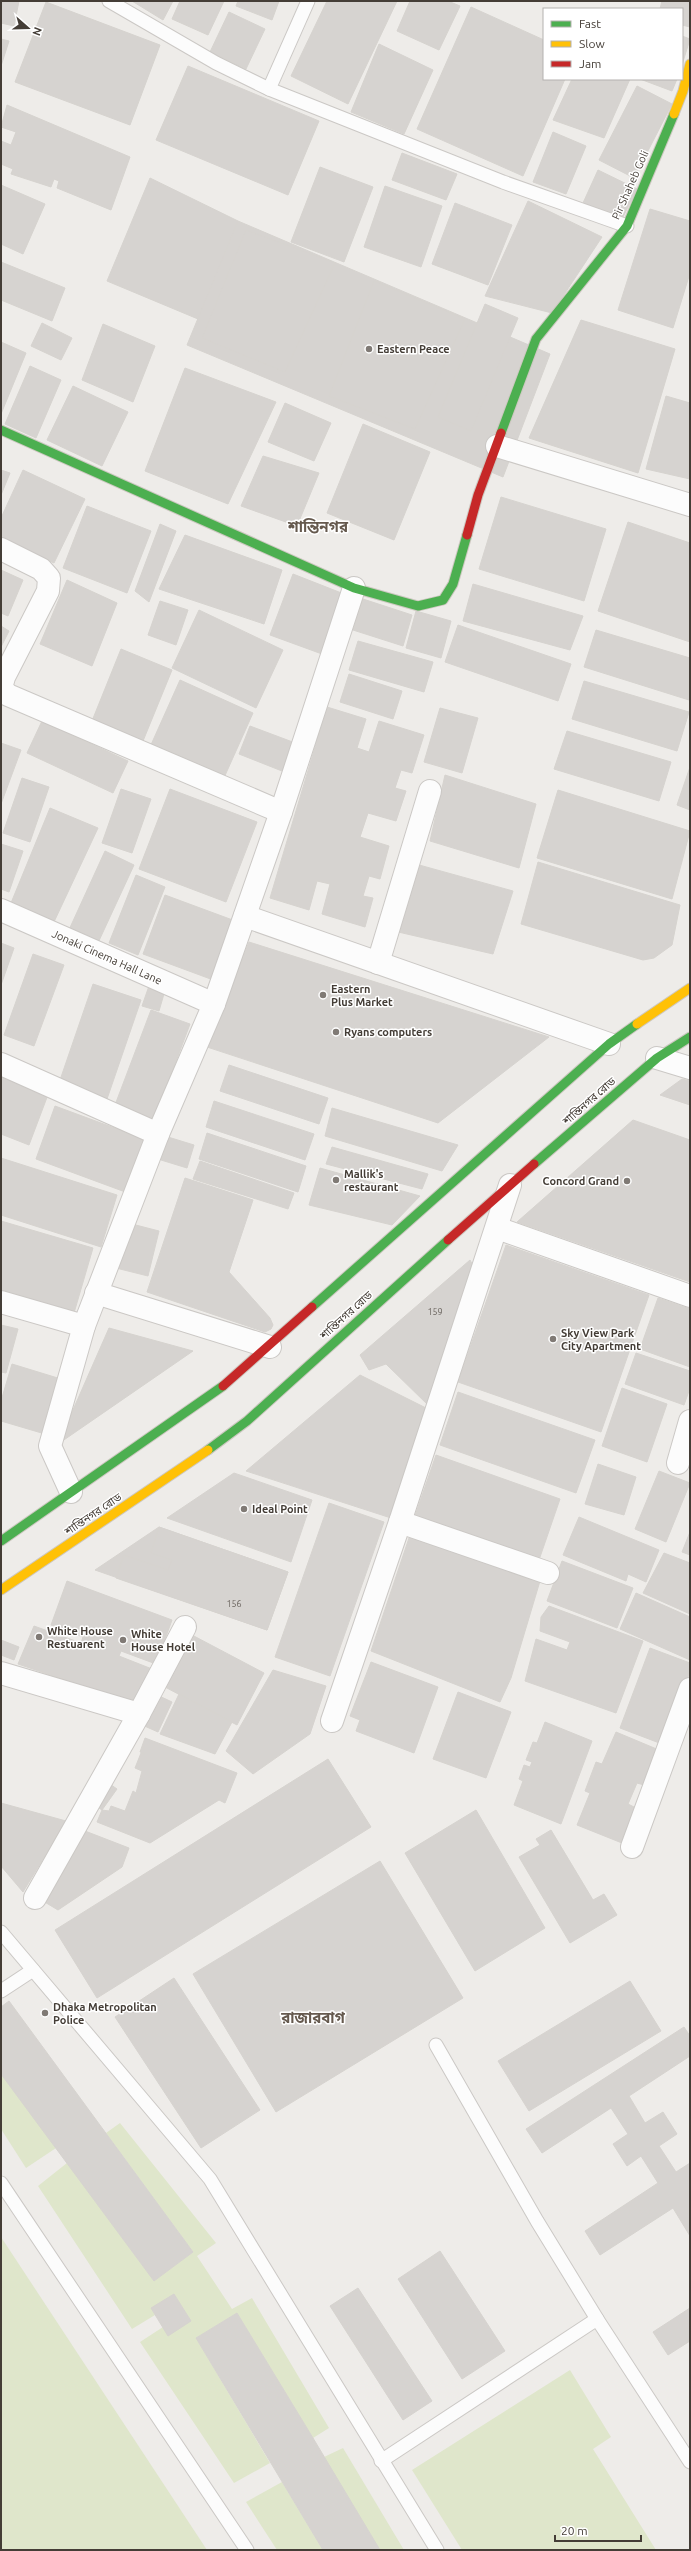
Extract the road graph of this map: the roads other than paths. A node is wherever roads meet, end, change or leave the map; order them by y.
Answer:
1 (109, 1) edge
2 (308, 1) edge
3 (690, 64) edge
4 (269, 89) junction
5 (627, 226) junction
6 (1, 430) edge
7 (497, 446) junction
8 (690, 505) edge
9 (1, 549) edge
10 (354, 588) junction
11 (430, 791) dead end
12 (281, 812) junction
13 (1, 910) edge
14 (245, 916) junction
15 (378, 962) junction
16 (690, 988) edge
17 (214, 1004) junction
18 (690, 1037) edge
19 (609, 1044) junction
20 (657, 1058) junction
21 (1, 1064) edge
22 (690, 1068) edge
23 (158, 1134) junction
24 (510, 1185) junction
25 (497, 1228) junction
26 (96, 1293) junction
27 (690, 1296) edge
28 (1, 1302) edge
29 (84, 1326) junction
30 (270, 1347) junction
31 (690, 1421) edge
32 (678, 1463) dead end
33 (71, 1492) junction
34 (400, 1522) junction
35 (1, 1541) edge
36 (548, 1572) dead end
37 (1, 1590) edge
38 (185, 1627) dead end
39 (1, 1673) edge
40 (690, 1689) edge
41 (139, 1714) junction
42 (332, 1721) dead end
43 (632, 1847) dead end
44 (35, 1898) dead end
45 (1, 1932) edge
46 (33, 1970) junction
47 (1, 1991) edge
48 (436, 2045) dead end
49 (1, 2183) edge
50 (597, 2319) junction
51 (381, 2461) junction
52 (690, 2462) edge
53 (247, 2550) edge
54 (437, 2550) edge

1 - 4 lane
2 - 4 lane
3 - 5 main road, Pir Shaheb Goli
4 - 5 lane
5 - 7 main road, Pir Shaheb Goli
6 - 10 main road, Pir Shaheb Goli
7 - 8 street
7 - 10 main road, Pir Shaheb Goli
9 - 12 street
10 - 12 street
11 - 15 street
12 - 14 street
13 - 17 street, Jonaki Cinema Hall Lane
14 - 15 street
14 - 17 street
15 - 19 street
16 - 19 main road
17 - 23 street
18 - 20 main road, শান্তিনগর রোড
19 - 30 main road
20 - 22 street
20 - 24 main road, শান্তিনগর রোড
21 - 23 street
23 - 26 street
24 - 25 street
24 - 37 main road, শান্তিনগর রোড
25 - 27 street
25 - 34 street
26 - 29 street
26 - 30 street
28 - 29 street
29 - 33 street
30 - 33 main road
31 - 32 street
33 - 35 main road
34 - 36 street
34 - 42 street
38 - 41 street
39 - 41 street
40 - 43 street
41 - 44 street
45 - 46 lane
46 - 47 lane
46 - 51 lane
48 - 50 lane
49 - 53 lane
50 - 51 lane
50 - 52 lane
51 - 54 lane

